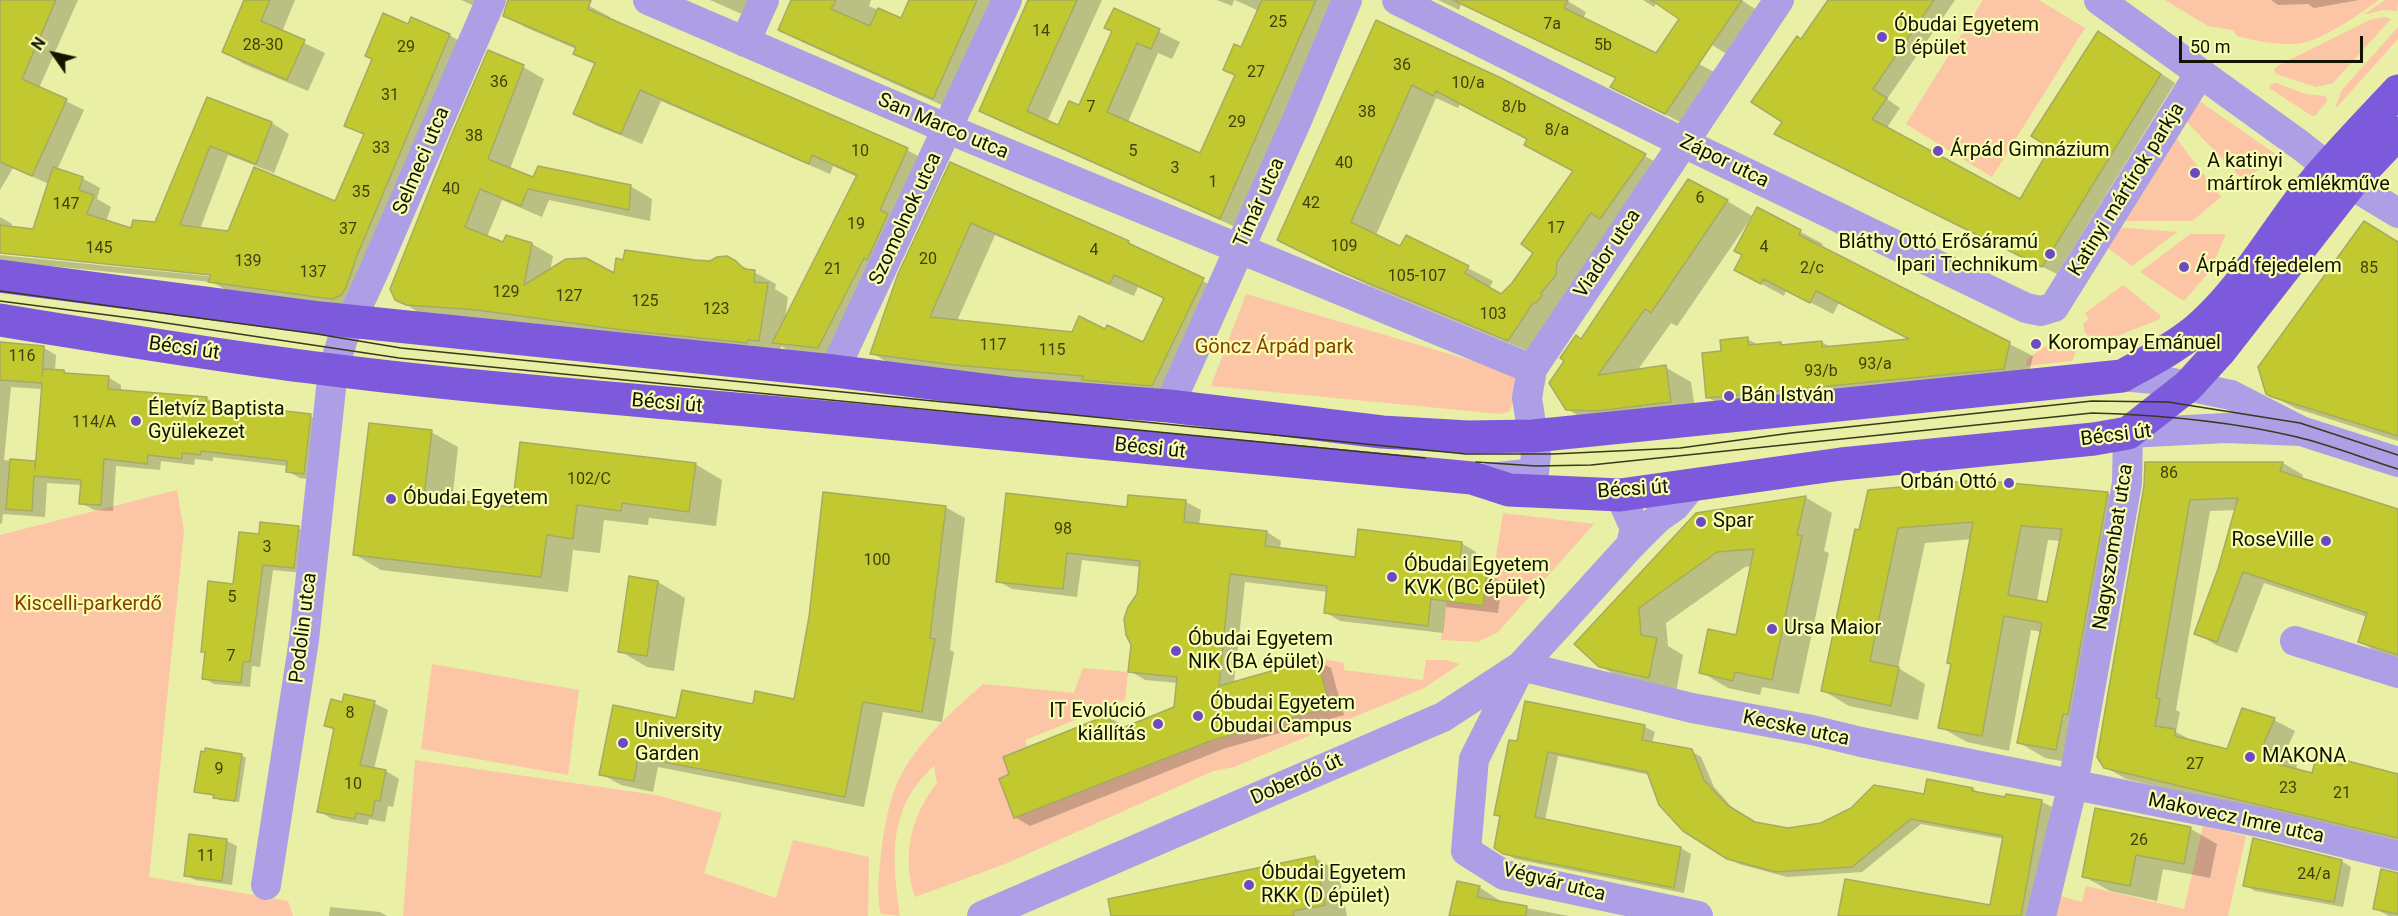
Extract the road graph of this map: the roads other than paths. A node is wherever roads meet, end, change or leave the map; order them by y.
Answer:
1 (491, 0) edge
2 (648, 0) edge
3 (764, 0) edge
4 (1007, 0) edge
5 (1347, 0) edge
6 (1397, 0) edge
7 (1778, 0) edge
8 (2099, 0) edge
9 (746, 42) junction
10 (2200, 73) junction
11 (2398, 91) edge
12 (948, 129) junction
13 (2398, 133) edge
14 (1682, 142) junction
15 (2339, 175) junction
16 (2398, 213) edge
17 (1239, 250) junction
18 (0, 276) edge
19 (2054, 307) joint
20 (0, 320) edge
21 (350, 321) junction
22 (2219, 352) junction
23 (1532, 369) junction
24 (333, 370) junction
25 (834, 371) junction
26 (2122, 376) junction
27 (2188, 386) junction
28 (2231, 395) junction
29 (1169, 406) junction
30 (2301, 430) junction
31 (2128, 432) junction
32 (1533, 436) junction
33 (2398, 462) edge
34 (1472, 478) junction
35 (1692, 485) junction
36 (1620, 495) junction
37 (1631, 545) junction
38 (2295, 641) dead end
39 (1521, 666) junction
40 (2398, 673) edge
41 (2073, 784) junction
42 (2398, 856) edge
43 (266, 885) dead end
44 (982, 916) edge
45 (1698, 916) edge
46 (2041, 916) edge

1 - 21 street, Selmeci utca
2 - 9 street, San Marco utca
3 - 9 street
4 - 12 street, Szomolnok utca
5 - 17 street, Tímár utca
6 - 14 street, Zápor utca
7 - 14 street, Viador utca
8 - 10 street
9 - 12 street, San Marco utca
10 - 15 street
10 - 19 street, Katinyi mártírok parkja
11 - 15 main road
12 - 17 street, San Marco utca
12 - 25 street, Szomolnok utca
13 - 15 main road
14 - 19 street, Zápor utca
14 - 23 street, Viador utca
15 - 16 street
15 - 22 main road
15 - 26 main road
17 - 23 street
17 - 29 street, Tímár utca
18 - 21 main road, Bécsi út
20 - 24 main road, Bécsi út
21 - 24 street, Selmeci utca
21 - 25 main road, Bécsi út
22 - 27 main road
22 - 28 street, Bécsi út
23 - 32 street, Viador utca
24 - 34 main road, Bécsi út
24 - 43 street, Podolin utca
25 - 29 main road, Bécsi út
26 - 27 street, Bécsi út
26 - 32 main road, Bécsi út
27 - 28 street, Bécsi út
27 - 31 main road
28 - 30 street, Bécsi út
29 - 32 main road, Bécsi út
30 - 31 street, Bécsi út
30 - 33 street, Bécsi út
31 - 35 main road, Bécsi út
31 - 41 street, Nagyszombat utca
32 - 34 street, Viador utca
34 - 36 main road, Bécsi út
35 - 36 main road, Bécsi út
35 - 37 street, Doberdó út
36 - 37 street
37 - 39 street, Doberdó út
38 - 40 street
39 - 41 street, Kecske utca
39 - 44 street, Doberdó út
39 - 45 street, Végvár utca
41 - 42 street, Makovecz Imre utca
41 - 46 street, Nagyszombat utca

